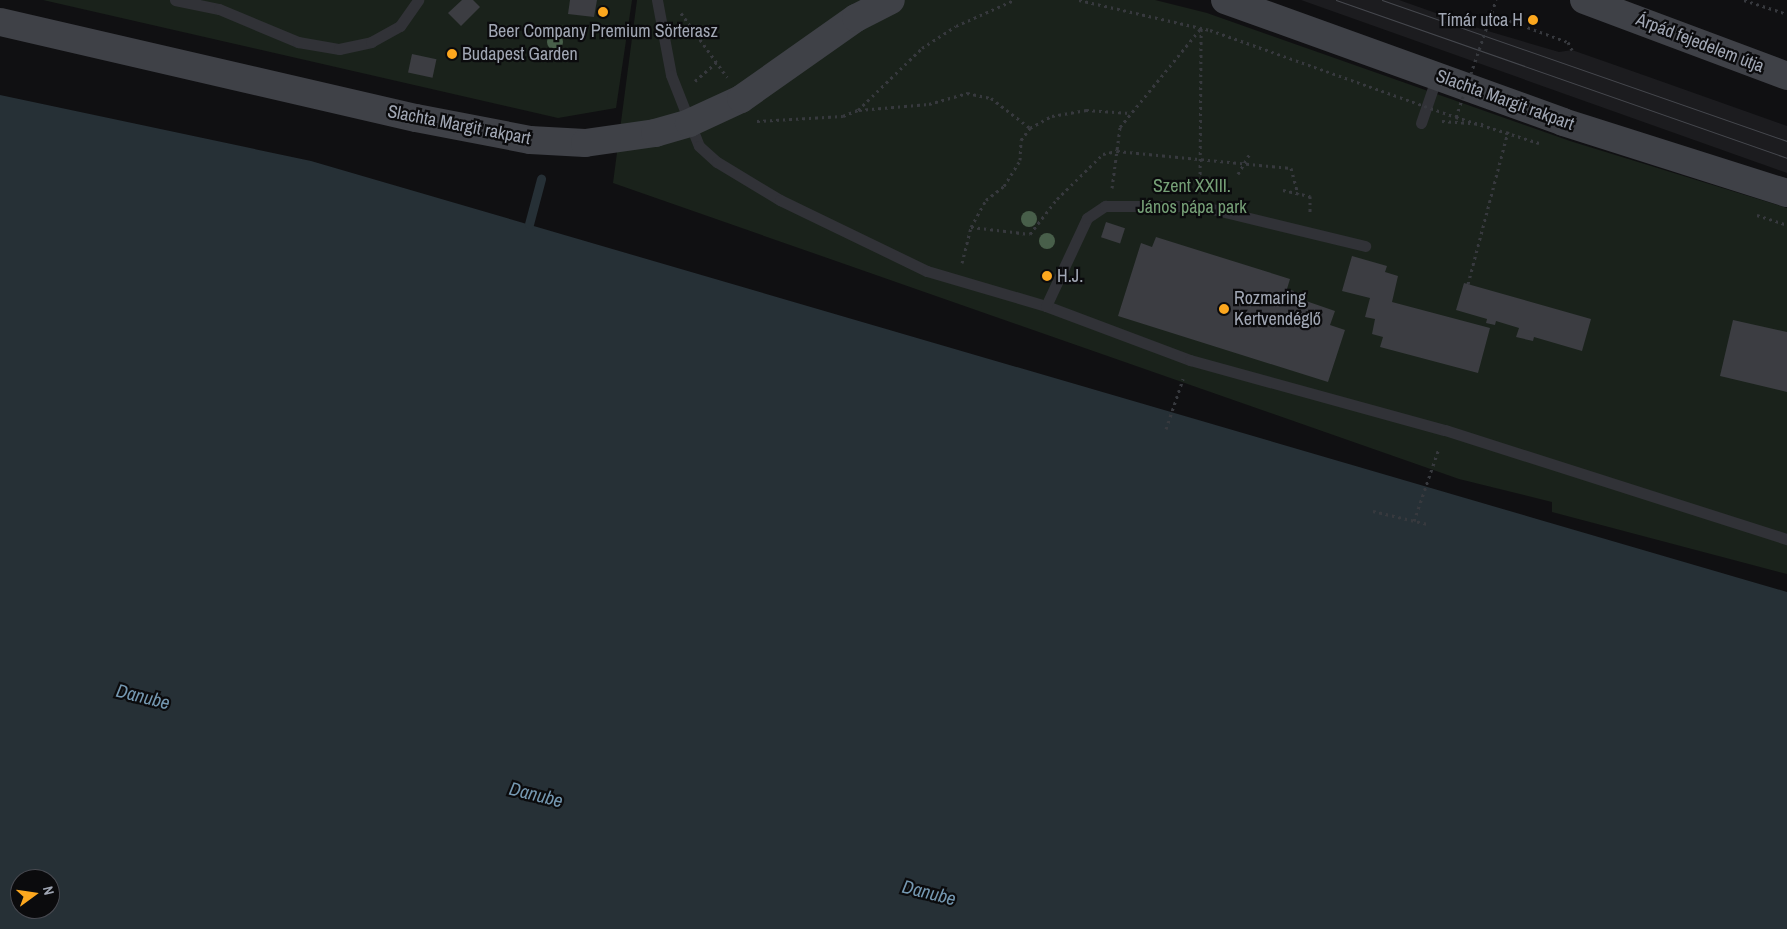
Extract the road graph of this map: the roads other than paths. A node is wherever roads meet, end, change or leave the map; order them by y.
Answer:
1 (175, 0) edge
2 (418, 0) edge
3 (657, 0) edge
4 (891, 0) edge
5 (1225, 0) edge
6 (1584, 0) edge
7 (0, 22) edge
8 (1437, 76) junction
9 (1787, 76) edge
10 (689, 123) junction
11 (1421, 123) road end
12 (1787, 193) edge
13 (1365, 246) dead end
14 (1046, 306) junction
15 (1787, 539) edge

1 - 2 lane
3 - 10 lane
4 - 10 main road, Slachta Margit rakpart
5 - 8 main road, Slachta Margit rakpart
6 - 9 main road, Árpád fejedelem útja
7 - 10 main road, Slachta Margit rakpart
8 - 11 lane
8 - 12 main road, Slachta Margit rakpart
10 - 14 lane
13 - 14 lane
14 - 15 lane

